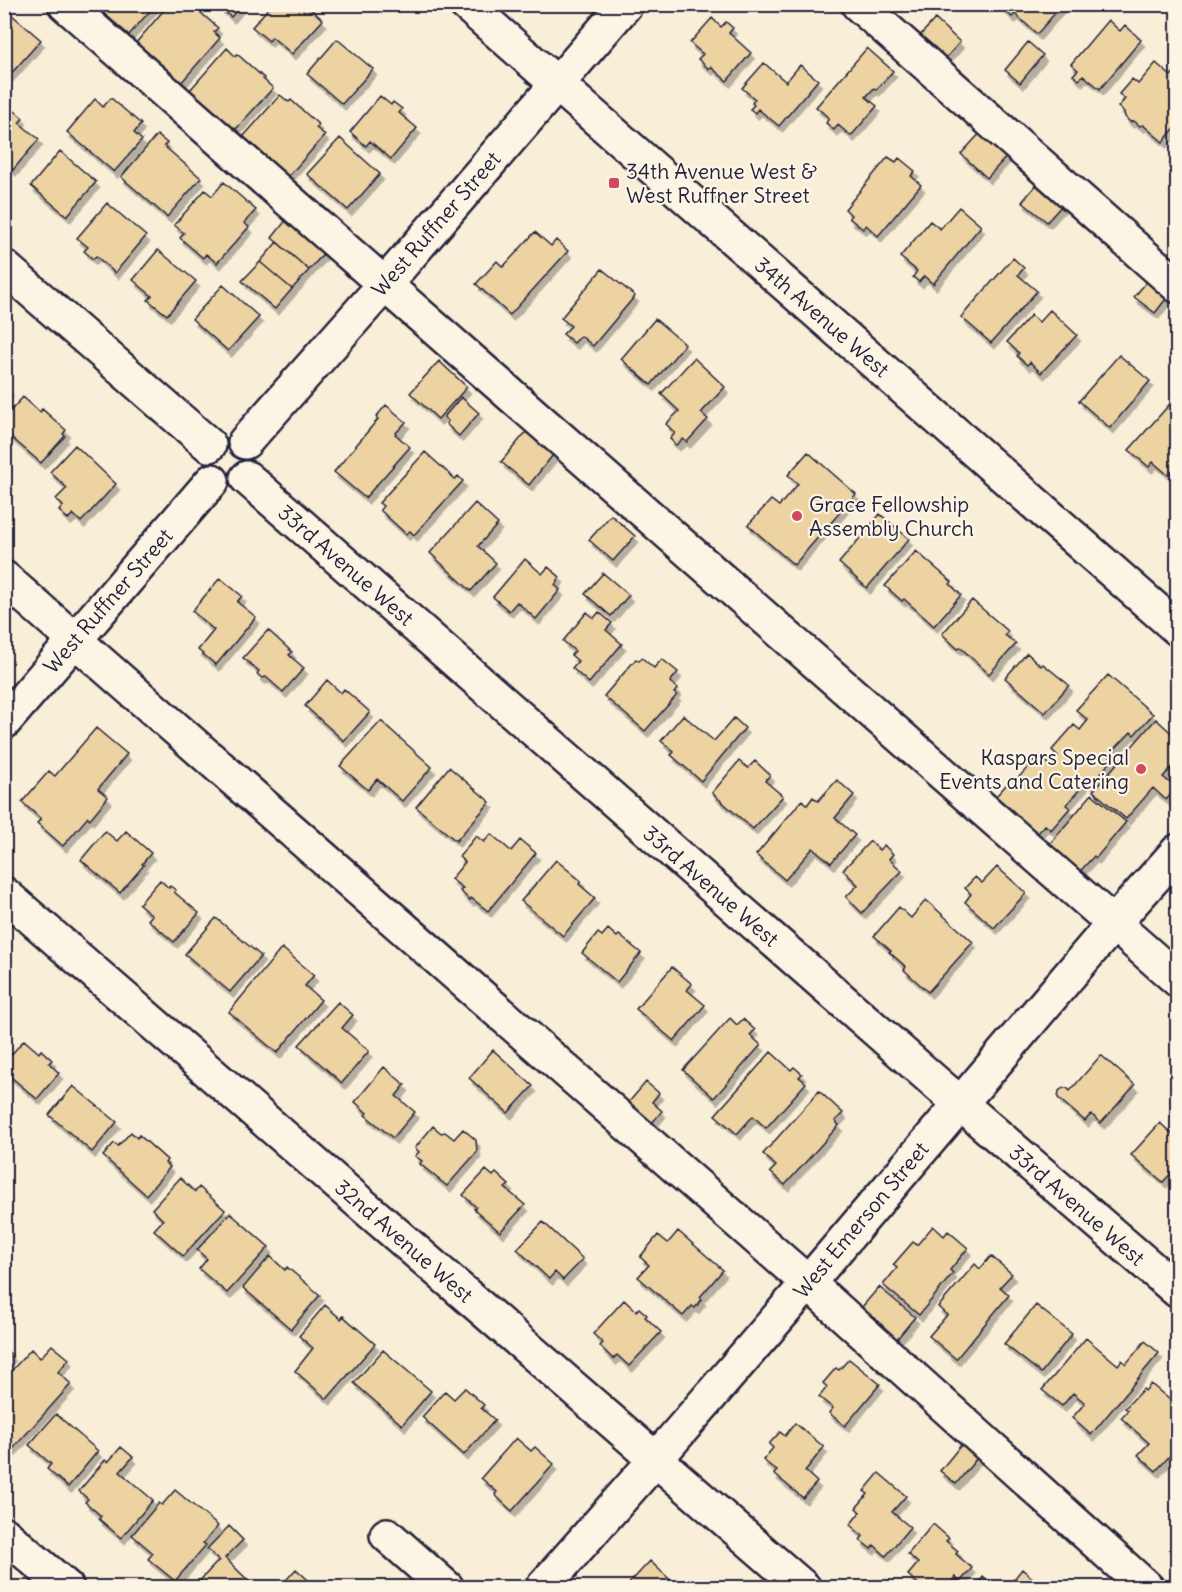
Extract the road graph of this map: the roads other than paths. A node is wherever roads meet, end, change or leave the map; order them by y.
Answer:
1 (65, 4) edge
2 (466, 4) edge
3 (626, 4) edge
4 (858, 4) edge
5 (557, 84) junction
6 (4, 267) edge
7 (384, 285) junction
8 (1178, 286) edge
9 (245, 442) junction
10 (209, 445) junction
11 (247, 478) junction
12 (212, 481) junction
13 (4, 578) edge
14 (1178, 629) edge
15 (75, 640) junction
16 (4, 722) edge
17 (1178, 851) edge
18 (4, 894) edge
19 (1113, 924) junction
20 (1178, 980) edge
21 (960, 1104) junction
22 (808, 1283) junction
23 (1178, 1292) edge
24 (656, 1459) junction
25 (4, 1534) edge
26 (387, 1535) dead end
27 (66, 1587) edge
28 (447, 1587) edge
29 (542, 1587) edge
30 (804, 1587) edge
31 (1147, 1587) edge

1 - 7 street
2 - 5 street, 34th Avenue West
3 - 5 street, West Ruffner Street
4 - 8 street
5 - 7 street, West Ruffner Street
5 - 14 street, 34th Avenue West
6 - 10 street
7 - 9 street, West Ruffner Street
7 - 19 street
9 - 10 street
9 - 11 street
10 - 12 street
11 - 12 street
11 - 21 street, 33rd Avenue West
12 - 15 street, West Ruffner Street
13 - 15 street
15 - 16 street, West Ruffner Street
15 - 22 street
17 - 19 street, West Emerson Street
18 - 24 street, 32nd Avenue West
19 - 20 street
19 - 21 street, West Emerson Street
21 - 22 street, West Emerson Street
21 - 23 street, 33rd Avenue West
22 - 24 street, West Emerson Street
22 - 31 street
24 - 29 street, West Emerson Street
24 - 30 street, 32nd Avenue West
25 - 27 street
26 - 28 street

